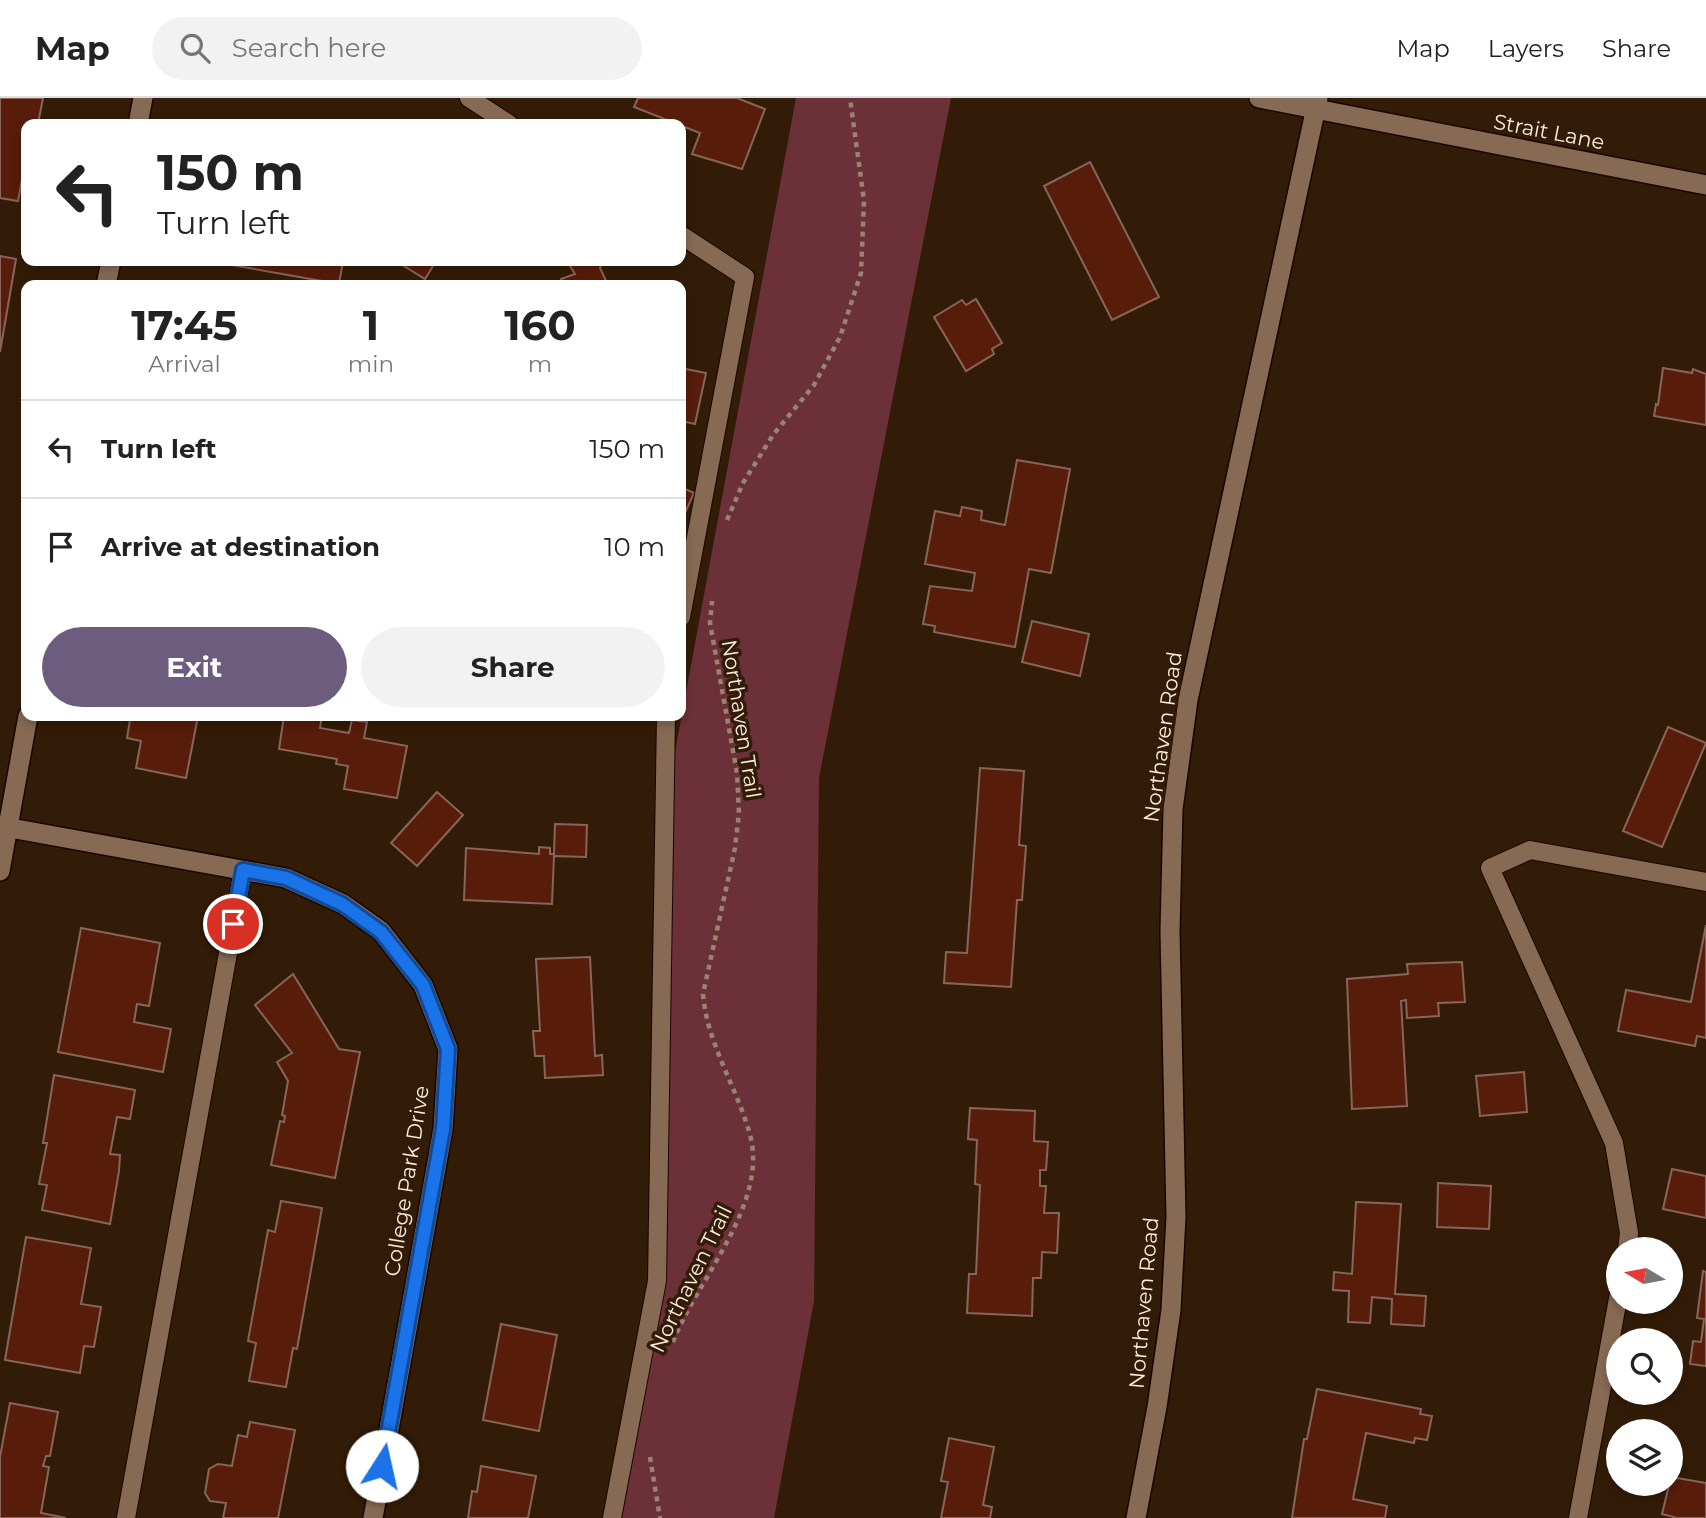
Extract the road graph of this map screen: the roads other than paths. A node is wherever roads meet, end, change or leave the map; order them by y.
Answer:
1 (143, 98) edge
2 (469, 98) edge
3 (1259, 98) edge
4 (1317, 104) edge
5 (139, 119) edge
6 (501, 119) edge
7 (1706, 185) edge
8 (686, 239) edge
9 (686, 590) edge
10 (27, 721) edge
11 (666, 721) edge
12 (4, 827) edge
13 (243, 870) junction
14 (0, 871) edge
15 (1706, 882) edge
16 (1629, 1237) edge
17 (1615, 1314) edge
18 (126, 1518) edge
19 (373, 1518) edge
20 (612, 1518) edge
21 (1136, 1518) edge
22 (1578, 1518) edge

1 - 5 street
2 - 6 lane
3 - 4 street, Strait Lane
4 - 7 street, Strait Lane
4 - 21 street, Northaven Road
8 - 9 lane
10 - 12 street
11 - 20 lane
12 - 13 street, College Park Drive
12 - 14 street
13 - 18 lane
13 - 19 street, College Park Drive
15 - 16 lane
17 - 22 lane

